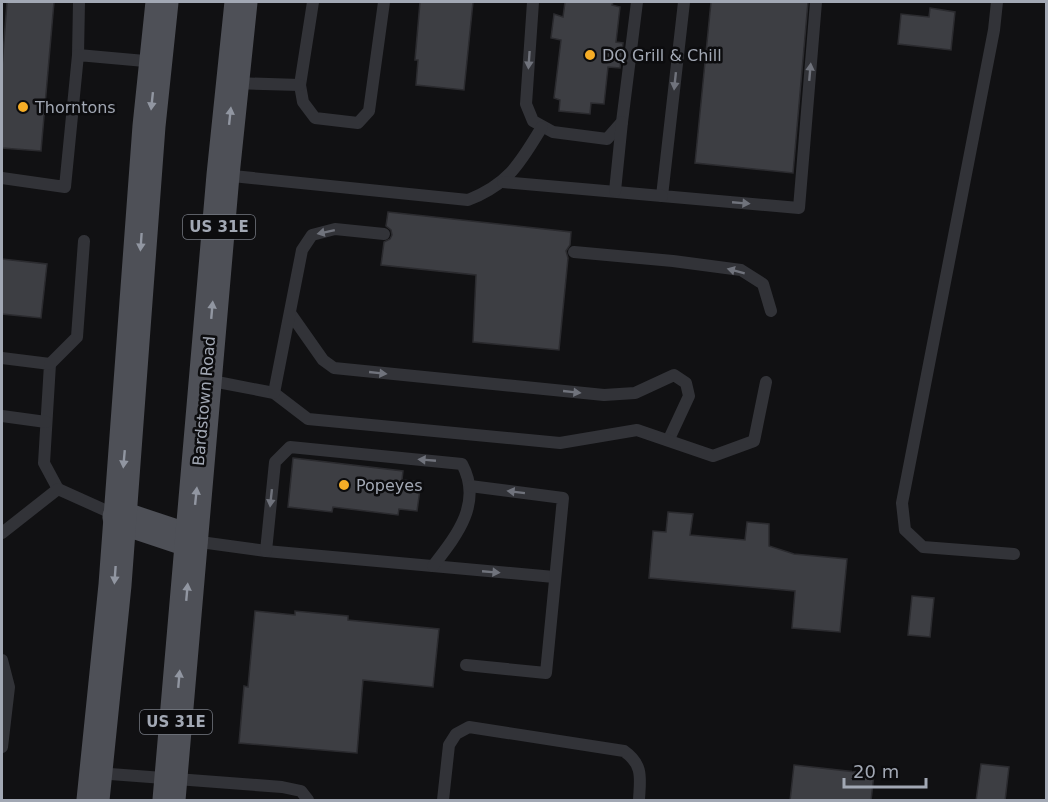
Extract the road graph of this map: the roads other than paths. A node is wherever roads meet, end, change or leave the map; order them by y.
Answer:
1 (79, 2) edge
2 (162, 2) edge
3 (241, 2) edge
4 (313, 2) edge
5 (384, 2) edge
6 (533, 2) edge
7 (637, 2) edge
8 (684, 2) edge
9 (816, 2) edge
10 (997, 2) edge
11 (78, 55) junction
12 (156, 62) junction
13 (233, 83) junction
14 (300, 85) junction
15 (622, 122) junction
16 (542, 127) junction
17 (224, 176) junction
18 (2, 178) edge
19 (503, 182) junction
20 (615, 191) junction
21 (662, 196) junction
22 (384, 234) dead end
23 (84, 241) dead end
24 (574, 252) dead end
25 (771, 311) dead end
26 (290, 313) junction
27 (2, 358) edge
28 (50, 364) junction
29 (206, 380) junction
30 (766, 382) dead end
31 (274, 393) junction
32 (2, 416) edge
33 (46, 422) junction
34 (669, 440) junction
35 (470, 486) junction
36 (58, 489) junction
37 (119, 517) junction
38 (2, 533) edge
39 (191, 541) junction
40 (266, 551) junction
41 (1014, 554) dead end
42 (433, 566) junction
43 (554, 577) junction
44 (2, 660) edge
45 (466, 665) dead end
46 (4, 681) edge
47 (2, 747) edge
48 (94, 787) edge
49 (171, 789) edge
50 (308, 801) edge
51 (443, 801) edge
52 (639, 801) edge

1 - 11 lane
2 - 12 main road
3 - 13 main road, Bardstown Road / US 31E
4 - 14 lane
5 - 14 lane
6 -> 16 lane
7 - 15 lane
8 -> 21 lane
21 -> 9 lane
10 - 41 lane
11 - 12 lane
11 - 18 lane
12 -> 37 main road
13 - 14 lane
17 -> 13 main road, Bardstown Road / US 31E
15 - 16 lane
15 - 20 lane
16 - 19 lane
17 - 19 lane
29 -> 17 main road, Bardstown Road / US 31E
19 - 20 lane
20 - 21 lane
22 -> 26 lane
23 - 28 lane
25 -> 24 lane
26 - 31 lane
26 -> 34 lane
27 - 28 lane
28 - 33 lane
29 - 31 lane
39 -> 29 main road, Bardstown Road / US 31E
30 - 34 lane
31 - 34 lane
32 - 33 lane
33 - 36 lane
35 -> 40 lane
35 - 42 lane
43 -> 35 lane
36 - 37 lane
36 - 38 lane
37 - 39 main road
37 -> 48 main road
39 - 40 lane
49 -> 39 main road, Bardstown Road / US 31E
40 - 42 lane
42 -> 43 lane
43 - 45 lane
44 - 46 lane
46 - 47 lane
48 - 49 lane
49 - 50 lane
51 - 52 lane

